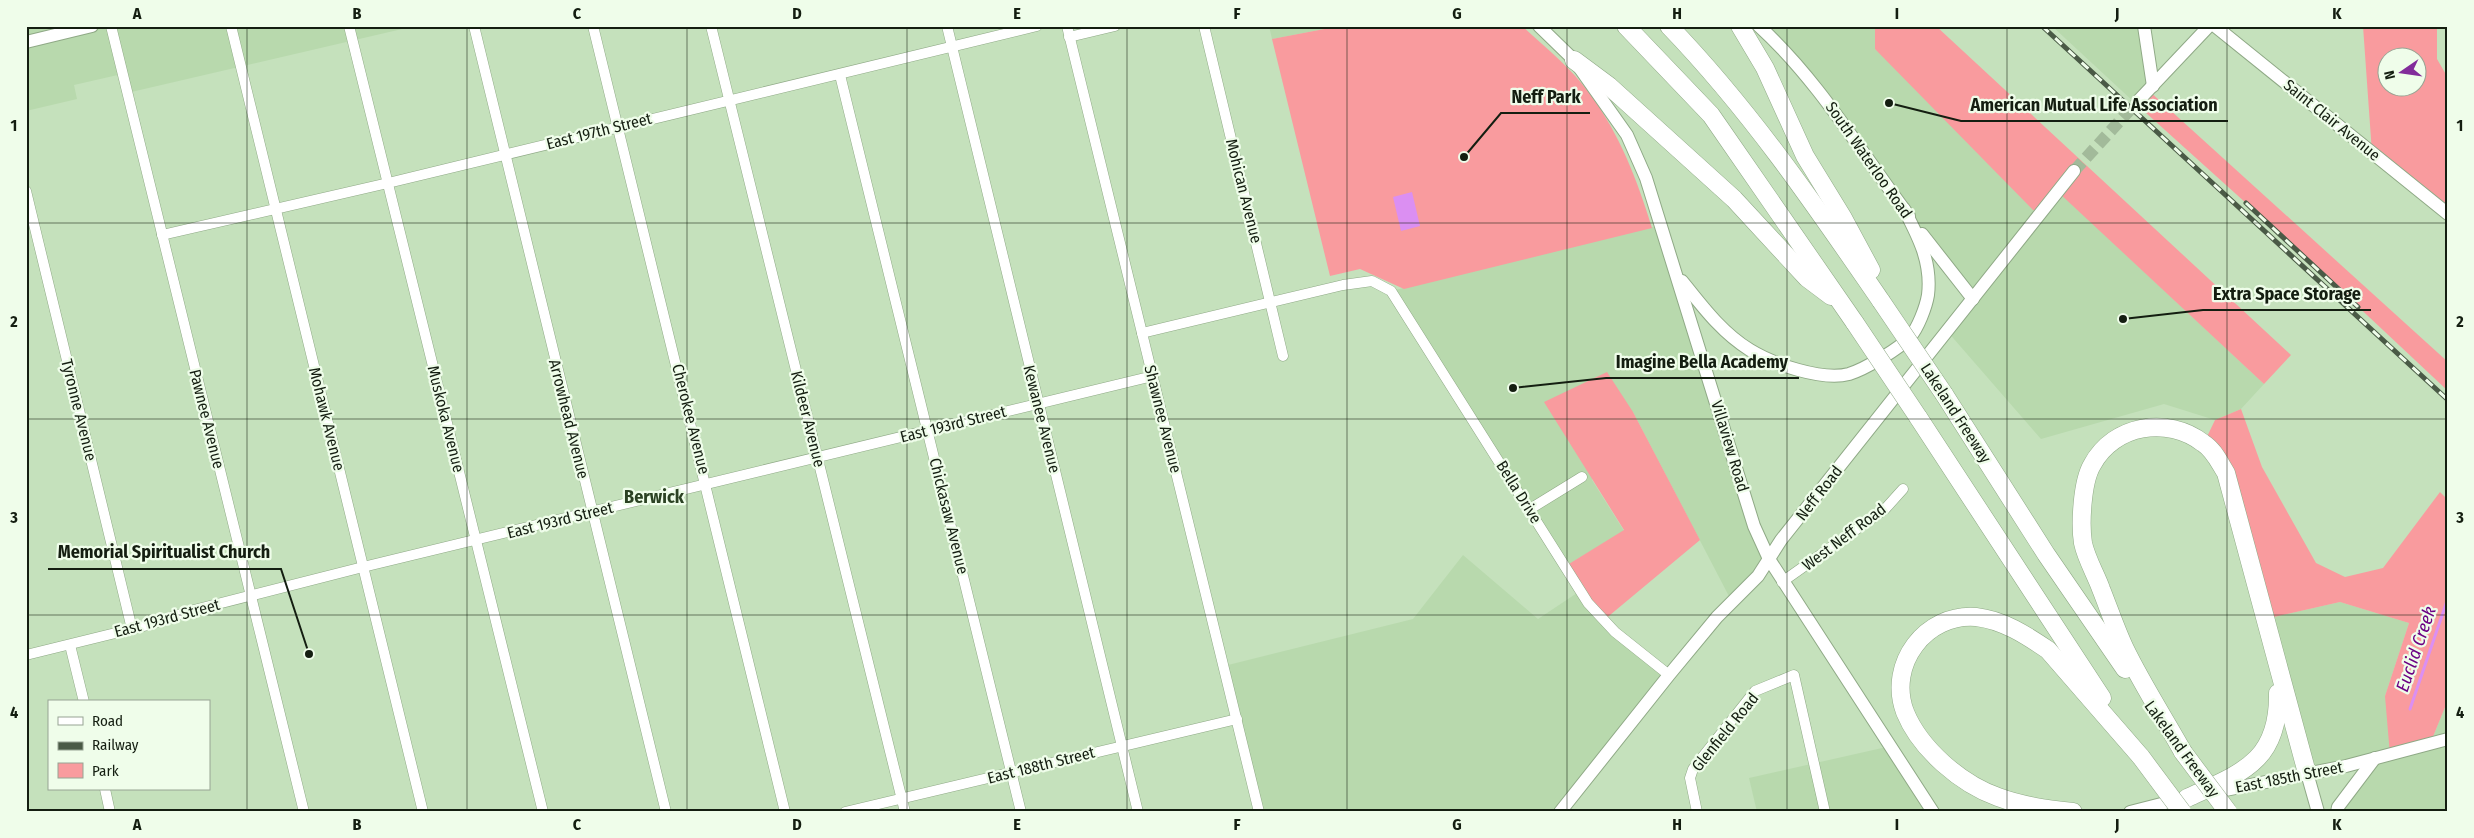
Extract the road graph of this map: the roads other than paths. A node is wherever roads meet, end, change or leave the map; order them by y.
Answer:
1 (92, 26) edge
2 (111, 26) edge
3 (231, 26) edge
4 (349, 26) edge
5 (474, 26) edge
6 (593, 26) edge
7 (712, 26) edge
8 (947, 26) edge
9 (1037, 26) edge
10 (1115, 26) edge
11 (1204, 26) edge
12 (1539, 26) edge
13 (1626, 26) edge
14 (1669, 26) edge
15 (1740, 26) edge
16 (1759, 26) edge
17 (2144, 26) edge
18 (2208, 26) edge
19 (2215, 26) edge
20 (1068, 32) edge
21 (26, 42) edge
22 (952, 46) junction
23 (1574, 60) junction
24 (840, 75) junction
25 (2152, 86) junction
26 (730, 100) junction
27 (2139, 100) tunnel mouth
28 (618, 127) junction
29 (505, 154) junction
30 (2074, 171) tunnel mouth
31 (388, 183) junction
32 (26, 191) edge
33 (275, 209) junction
34 (1904, 209) junction
35 (2448, 214) edge
36 (162, 235) junction
37 (1675, 273) junction
38 (1884, 299) junction
39 (1973, 299) junction
40 (1272, 302) junction
41 (1842, 305) junction
42 (1142, 333) junction
43 (1283, 356) dead end
44 (1153, 376) junction
45 (1037, 403) junction
46 (928, 430) junction
47 (817, 457) junction
48 (1582, 477) dead end
49 (707, 485) junction
50 (1903, 489) dead end
51 (1530, 509) junction
52 (591, 512) junction
53 (476, 540) junction
54 (1769, 559) junction
55 (363, 567) junction
56 (1782, 582) junction
57 (252, 596) junction
58 (132, 629) junction
59 (70, 645) junction
60 (26, 655) edge
61 (2278, 667) junction
62 (1669, 675) junction
63 (84, 700) edge
64 (1237, 719) junction
65 (2448, 739) edge
66 (1122, 745) junction
67 (2183, 752) junction
68 (2141, 757) junction
69 (2376, 758) junction
70 (1012, 772) junction
71 (2307, 773) junction
72 (105, 790) edge
73 (902, 799) junction
74 (2184, 805) edge
75 (110, 812) edge
76 (304, 812) edge
77 (423, 812) edge
78 (543, 812) edge
79 (666, 812) edge
80 (785, 812) edge
81 (845, 812) edge
82 (905, 812) edge
83 (1021, 812) edge
84 (1138, 812) edge
85 (1259, 812) edge
86 (1560, 812) edge
87 (1697, 812) edge
88 (1825, 812) edge
89 (1933, 812) edge
90 (2073, 812) edge
91 (2130, 812) edge
92 (2228, 812) edge
93 (2318, 812) edge
94 (2337, 812) edge

1 - 21 street
2 - 36 street, Pawnee Avenue
3 - 33 street, Mohawk Avenue
4 - 31 street, Muskoka Avenue
5 - 29 street, Arrowhead Avenue
6 - 28 street, Cherokee Avenue
7 - 26 street, Kildeer Avenue
8 - 22 street, Kewanee Avenue
9 - 22 street, East 197th Street
10 - 20 street
11 - 40 street, Mohican Avenue
12 - 23 street, Villaview Road
13 - 41 highway, Lakeland Freeway
14 - 38 highway
15 - 38 highway
16 - 34 street, South Waterloo Road
17 - 25 street
18 - 25 street
19 - 35 street, Saint Clair Avenue
20 - 42 street, Shawnee Avenue
22 - 24 street, East 197th Street
22 - 45 street, Kewanee Avenue
23 - 37 street, Villaview Road
23 - 41 highway
24 - 26 street, East 197th Street
24 - 46 street, Chickasaw Avenue
25 - 27 street
26 - 28 street, East 197th Street
26 - 47 street, Kildeer Avenue
28 - 29 street, East 197th Street
28 - 49 street, Cherokee Avenue
29 - 31 street, East 197th Street
29 - 52 street, Arrowhead Avenue
30 - 39 street, Neff Road
31 - 33 street, East 197th Street
31 - 53 street, Muskoka Avenue
32 - 58 street, Tyronne Avenue
33 - 36 street, East 197th Street
33 - 55 street, Mohawk Avenue
34 - 37 street
34 - 39 street, South Waterloo Road
36 - 57 street, Pawnee Avenue
37 - 54 street, Villaview Road
38 - 67 highway, Lakeland Freeway, bridge
39 - 54 street, Neff Road
40 - 42 street
40 - 43 street, Mohican Avenue
40 - 51 street, Bella Drive
41 - 68 highway, Lakeland Freeway, bridge
42 - 44 street, Shawnee Avenue
44 - 45 street, East 193rd Street
44 - 64 street, Shawnee Avenue
45 - 46 street, East 193rd Street
45 - 66 street, Kewanee Avenue
46 - 47 street, East 193rd Street
46 - 70 street, Chickasaw Avenue
47 - 49 street, East 193rd Street
47 - 73 street, Kildeer Avenue
48 - 51 street
49 - 52 street, East 193rd Street
49 - 80 street, Cherokee Avenue
50 - 56 street, West Neff Road
51 - 62 street, Bella Drive
52 - 53 street, East 193rd Street
52 - 79 street, Arrowhead Avenue
53 - 55 street, East 193rd Street
53 - 78 street, Muskoka Avenue
54 - 56 street, Villaview Road
54 - 62 street, Neff Road
55 - 57 street, East 193rd Street
55 - 77 street, Mohawk Avenue
56 - 89 street, Villaview Road
57 - 58 street, East 193rd Street
57 - 76 street, Pawnee Avenue
58 - 59 street, East 193rd Street
59 - 60 street, East 193rd Street
59 - 63 street
61 - 67 highway
61 - 71 highway
61 - 74 highway
62 - 86 street, Neff Road
64 - 66 street, East 188th Street
64 - 85 street, Shawnee Avenue
65 - 69 street, East 185th Street
66 - 70 street, East 188th Street
66 - 84 street, Kewanee Avenue
67 - 92 highway, Lakeland Freeway, bridge
68 - 74 highway, Lakeland Freeway, bridge
68 - 90 highway
69 - 71 street, East 185th Street
69 - 94 street
70 - 73 street, East 188th Street
70 - 83 street, Chickasaw Avenue
71 - 74 street, East 185th Street
71 - 93 street
72 - 75 street
73 - 81 street, East 188th Street
73 - 82 street, Kildeer Avenue
74 - 91 street, East 185th Street
87 - 88 street, Glenfield Road

